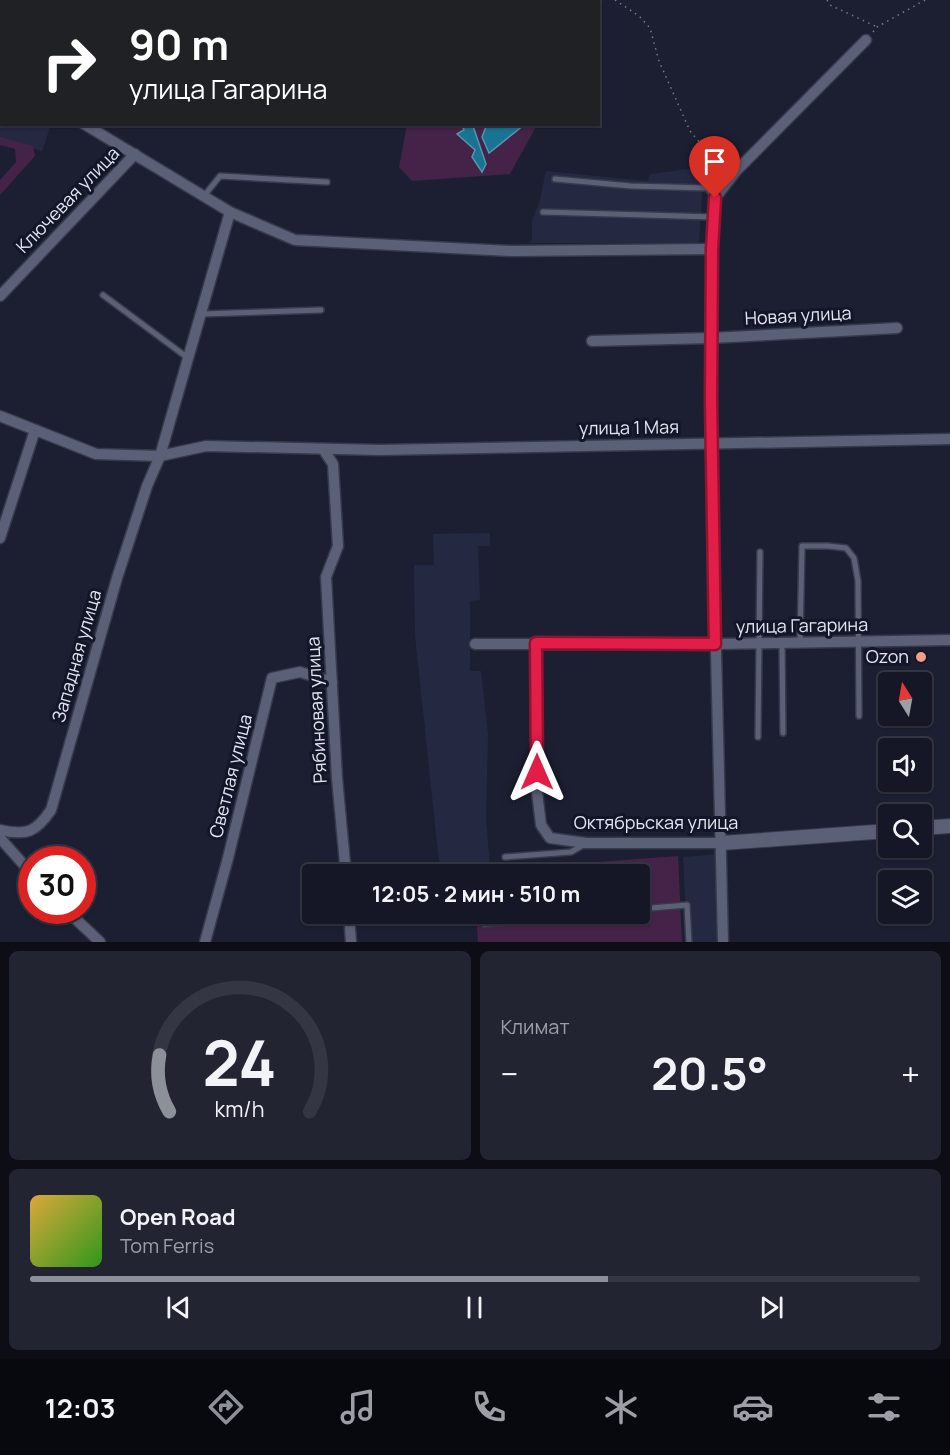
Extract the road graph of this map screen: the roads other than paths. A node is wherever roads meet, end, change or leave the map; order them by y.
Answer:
1 (866, 40) road end
2 (87, 126) edge
3 (135, 154) junction
4 (555, 179) dead end
5 (327, 182) dead end
6 (204, 196) junction
7 (715, 198) junction
8 (230, 212) junction
9 (543, 212) dead end
10 (714, 217) junction
11 (712, 249) junction
12 (103, 295) dead end
13 (0, 296) edge
14 (321, 310) dead end
15 (201, 314) junction
16 (897, 328) dead end
17 (711, 338) junction
18 (592, 341) dead end
19 (188, 358) junction
20 (0, 416) edge
21 (35, 430) junction
22 (950, 440) edge
23 (711, 443) junction
24 (323, 449) junction
25 (160, 456) junction
26 (0, 538) edge
27 (760, 552) dead end
28 (950, 640) edge
29 (800, 642) junction
30 (858, 642) junction
31 (536, 643) junction
32 (759, 643) junction
33 (782, 643) junction
34 (475, 644) dead end
35 (715, 644) junction
36 (332, 682) junction
37 (859, 716) dead end
38 (783, 733) dead end
39 (758, 737) dead end
40 (950, 826) edge
41 (932, 827) edge
42 (0, 830) edge
43 (878, 832) edge
44 (0, 837) edge
45 (586, 843) junction
46 (722, 843) junction
47 (505, 857) dead end
48 (18, 858) edge
49 (345, 864) edge
50 (650, 908) edge
51 (81, 924) edge
52 (350, 924) edge
53 (100, 942) edge
54 (205, 942) edge
55 (351, 942) edge
56 (690, 942) edge
57 (723, 942) edge

1 - 7 street
2 - 3 street
3 - 6 street
3 - 13 street, Ключевая улица
4 - 7 lane
5 - 6 lane
6 - 8 street
7 - 10 street
8 - 11 street
8 - 15 street, Западная улица
9 - 10 lane
10 - 11 street
11 - 17 street
12 - 19 lane
14 - 15 lane
15 - 19 street, Западная улица
16 - 17 street, Новая улица
17 - 18 street, Новая улица
17 - 23 street
19 - 25 street, Западная улица
20 - 21 street, улица 1 Мая
21 - 25 street, улица 1 Мая
21 - 26 street
22 - 23 street, улица 1 Мая
23 - 24 street, улица 1 Мая
23 - 35 street
24 - 25 street, улица 1 Мая
24 - 36 street, Рябиновая улица
25 - 42 street, Западная улица
27 - 32 lane
28 - 30 street, улица Гагарина
29 - 30 street, улица Гагарина
29 - 30 lane
29 - 33 street, улица Гагарина
30 - 37 lane
31 - 34 street, улица Гагарина
31 - 35 street, улица Гагарина
31 - 45 street, Октябрьская улица
32 - 33 street, улица Гагарина
32 - 35 street, улица Гагарина
32 - 39 lane
33 - 38 lane
35 - 46 street
36 - 49 street, Рябиновая улица
36 - 54 street, Светлая улица
40 - 41 street
43 - 46 street, Октябрьская улица
44 - 48 street
45 - 46 street, Октябрьская улица
45 - 47 lane
46 - 57 street
50 - 56 lane
51 - 53 street
52 - 55 street

